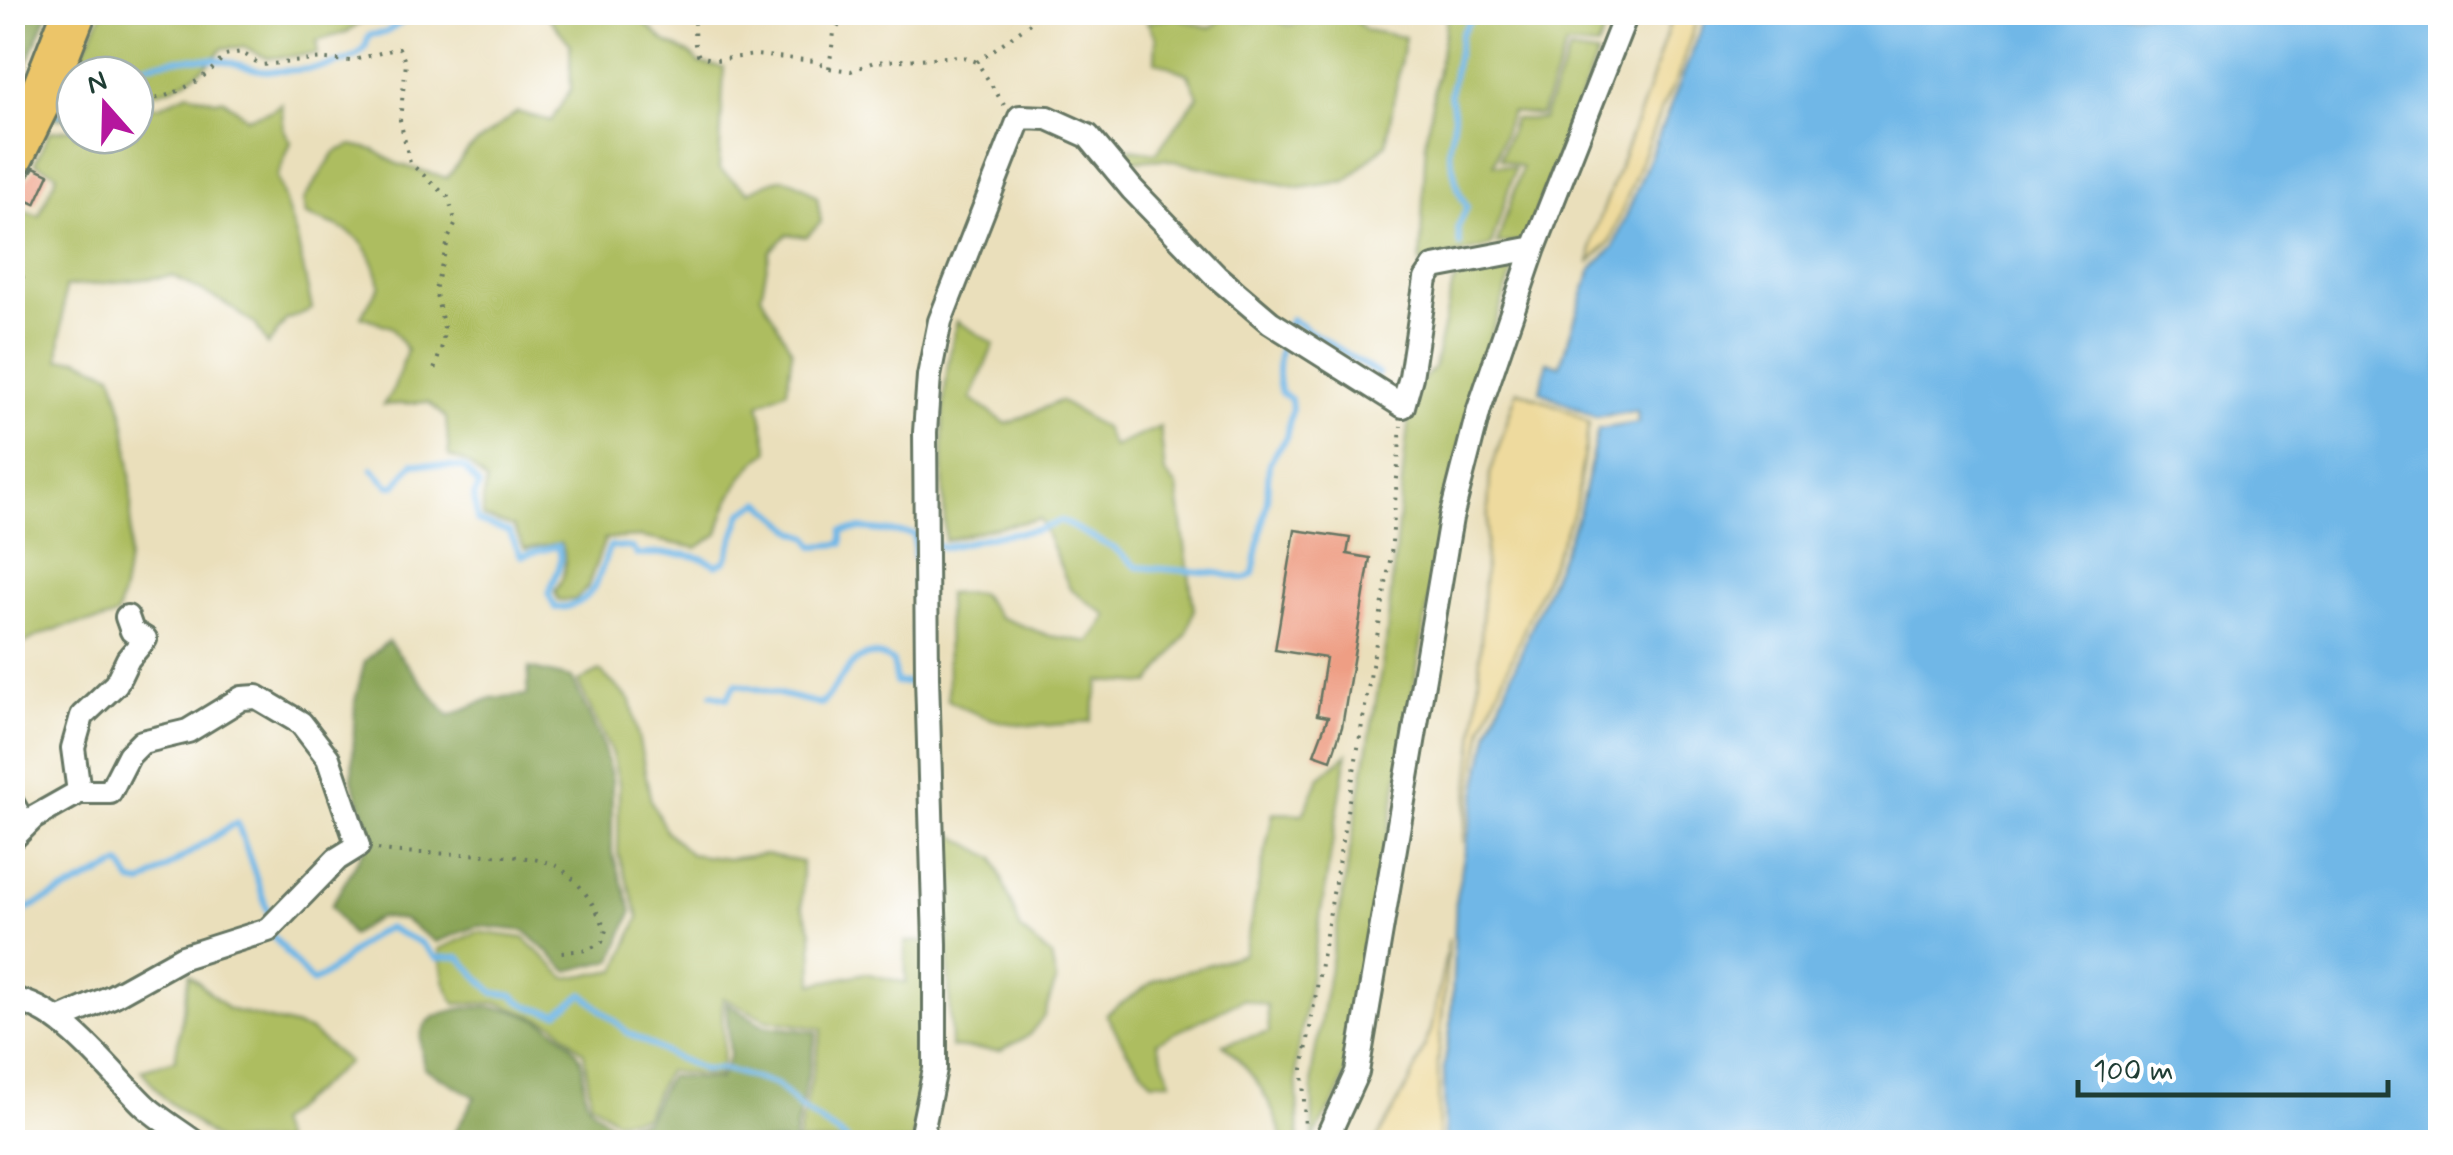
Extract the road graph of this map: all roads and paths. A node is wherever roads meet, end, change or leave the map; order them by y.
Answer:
1 (74, 12) edge
2 (691, 12) edge
3 (848, 12) edge
4 (1045, 12) edge
5 (1627, 12) edge
6 (977, 62) junction
7 (829, 68) junction
8 (155, 100) edge
9 (1020, 117) junction
10 (12, 156) edge
11 (1534, 248) junction
12 (32, 274) dead end
13 (12, 281) edge
14 (12, 290) edge
15 (432, 376) dead end
16 (1403, 406) junction
17 (126, 617) dead end
18 (79, 792) junction
19 (12, 803) edge
20 (19, 832) edge
21 (358, 846) junction
22 (561, 952) dead end
23 (12, 999) edge
24 (58, 1020) junction
25 (194, 1142) edge
26 (920, 1142) edge
27 (1306, 1142) edge
28 (1324, 1142) edge

1 - 10 highway
2 - 7 path
3 - 7 path
4 - 6 path
5 - 11 street
6 - 7 path
6 - 9 path
8 - 15 path
9 - 16 street
9 - 26 street
11 - 16 street
11 - 28 street
12 - 13 path
13 - 14 path
16 - 27 path
17 - 18 street
18 - 20 street
18 - 21 street
19 - 20 street
21 - 22 path
21 - 24 street
23 - 24 street
24 - 25 street

